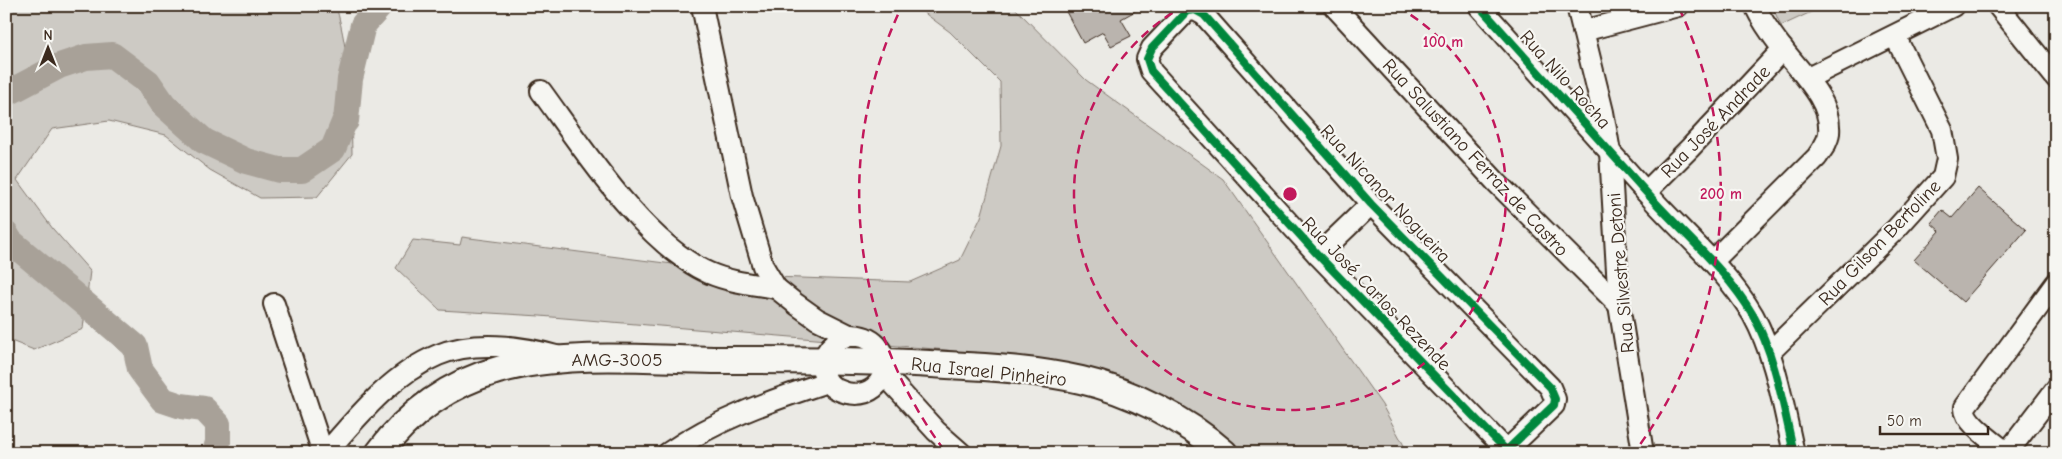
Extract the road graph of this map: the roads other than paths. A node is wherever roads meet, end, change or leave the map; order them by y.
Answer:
1 (702, 6) edge
2 (1334, 6) edge
3 (1479, 6) edge
4 (1577, 6) edge
5 (1678, 6) edge
6 (1755, 6) edge
7 (1953, 6) edge
8 (2002, 7) edge
9 (1187, 11) joint
10 (1583, 31) junction
11 (1895, 36) junction
12 (1783, 49) junction
13 (1808, 78) junction
14 (2056, 78) edge
15 (542, 91) dead end
16 (1610, 152) junction
17 (1646, 192) junction
18 (1371, 204) junction
19 (1318, 256) junction
20 (1712, 261) junction
21 (2056, 283) edge
22 (776, 288) junction
23 (274, 304) dead end
24 (1619, 305) junction
25 (849, 335) junction
26 (1770, 352) junction
27 (565, 359) junction
28 (885, 368) junction
29 (825, 371) junction
30 (2056, 389) edge
31 (1505, 451) edge
32 (325, 453) edge
33 (379, 453) edge
34 (668, 453) edge
35 (961, 453) edge
36 (1224, 453) edge
37 (1643, 453) edge
38 (1794, 453) edge
39 (2007, 453) edge

1 - 22 street
2 - 24 street, Rua Salustiano Ferraz de Castro
3 - 16 street, Rua Nilo Rocha
4 - 10 street, Rua Silvestre Detoni
5 - 10 street
6 - 12 street
7 - 11 street
8 - 14 street
9 - 18 street, Rua Nicanor Nogueira
9 - 19 street, Rua José Carlos Rezende
10 - 16 street, Rua Silvestre Detoni
11 - 13 street
11 - 26 street, Rua Gilson Bertoline
12 - 13 street
12 - 17 street, Rua José Andrade
13 - 20 street
15 - 22 street
16 - 17 street, Rua Nilo Rocha
16 - 24 street, Rua Silvestre Detoni
17 - 20 street, Rua Nilo Rocha
18 - 19 street
18 - 31 street, Rua Nicanor Nogueira
19 - 31 street, Rua José Carlos Rezende
20 - 26 street, Rua Nilo Rocha
21 - 39 street
22 - 25 street
23 - 32 street
24 - 37 street, Rua Silvestre Detoni
25 - 28 street
25 - 29 street
26 - 38 street, Rua Nilo Rocha
27 - 29 main road, AMG-3005
27 - 32 street
27 - 33 main road, AMG-3005
28 - 29 main road, AMG-3005
28 - 35 street
28 - 36 main road, Rua Israel Pinheiro
29 - 34 street
30 - 39 street

